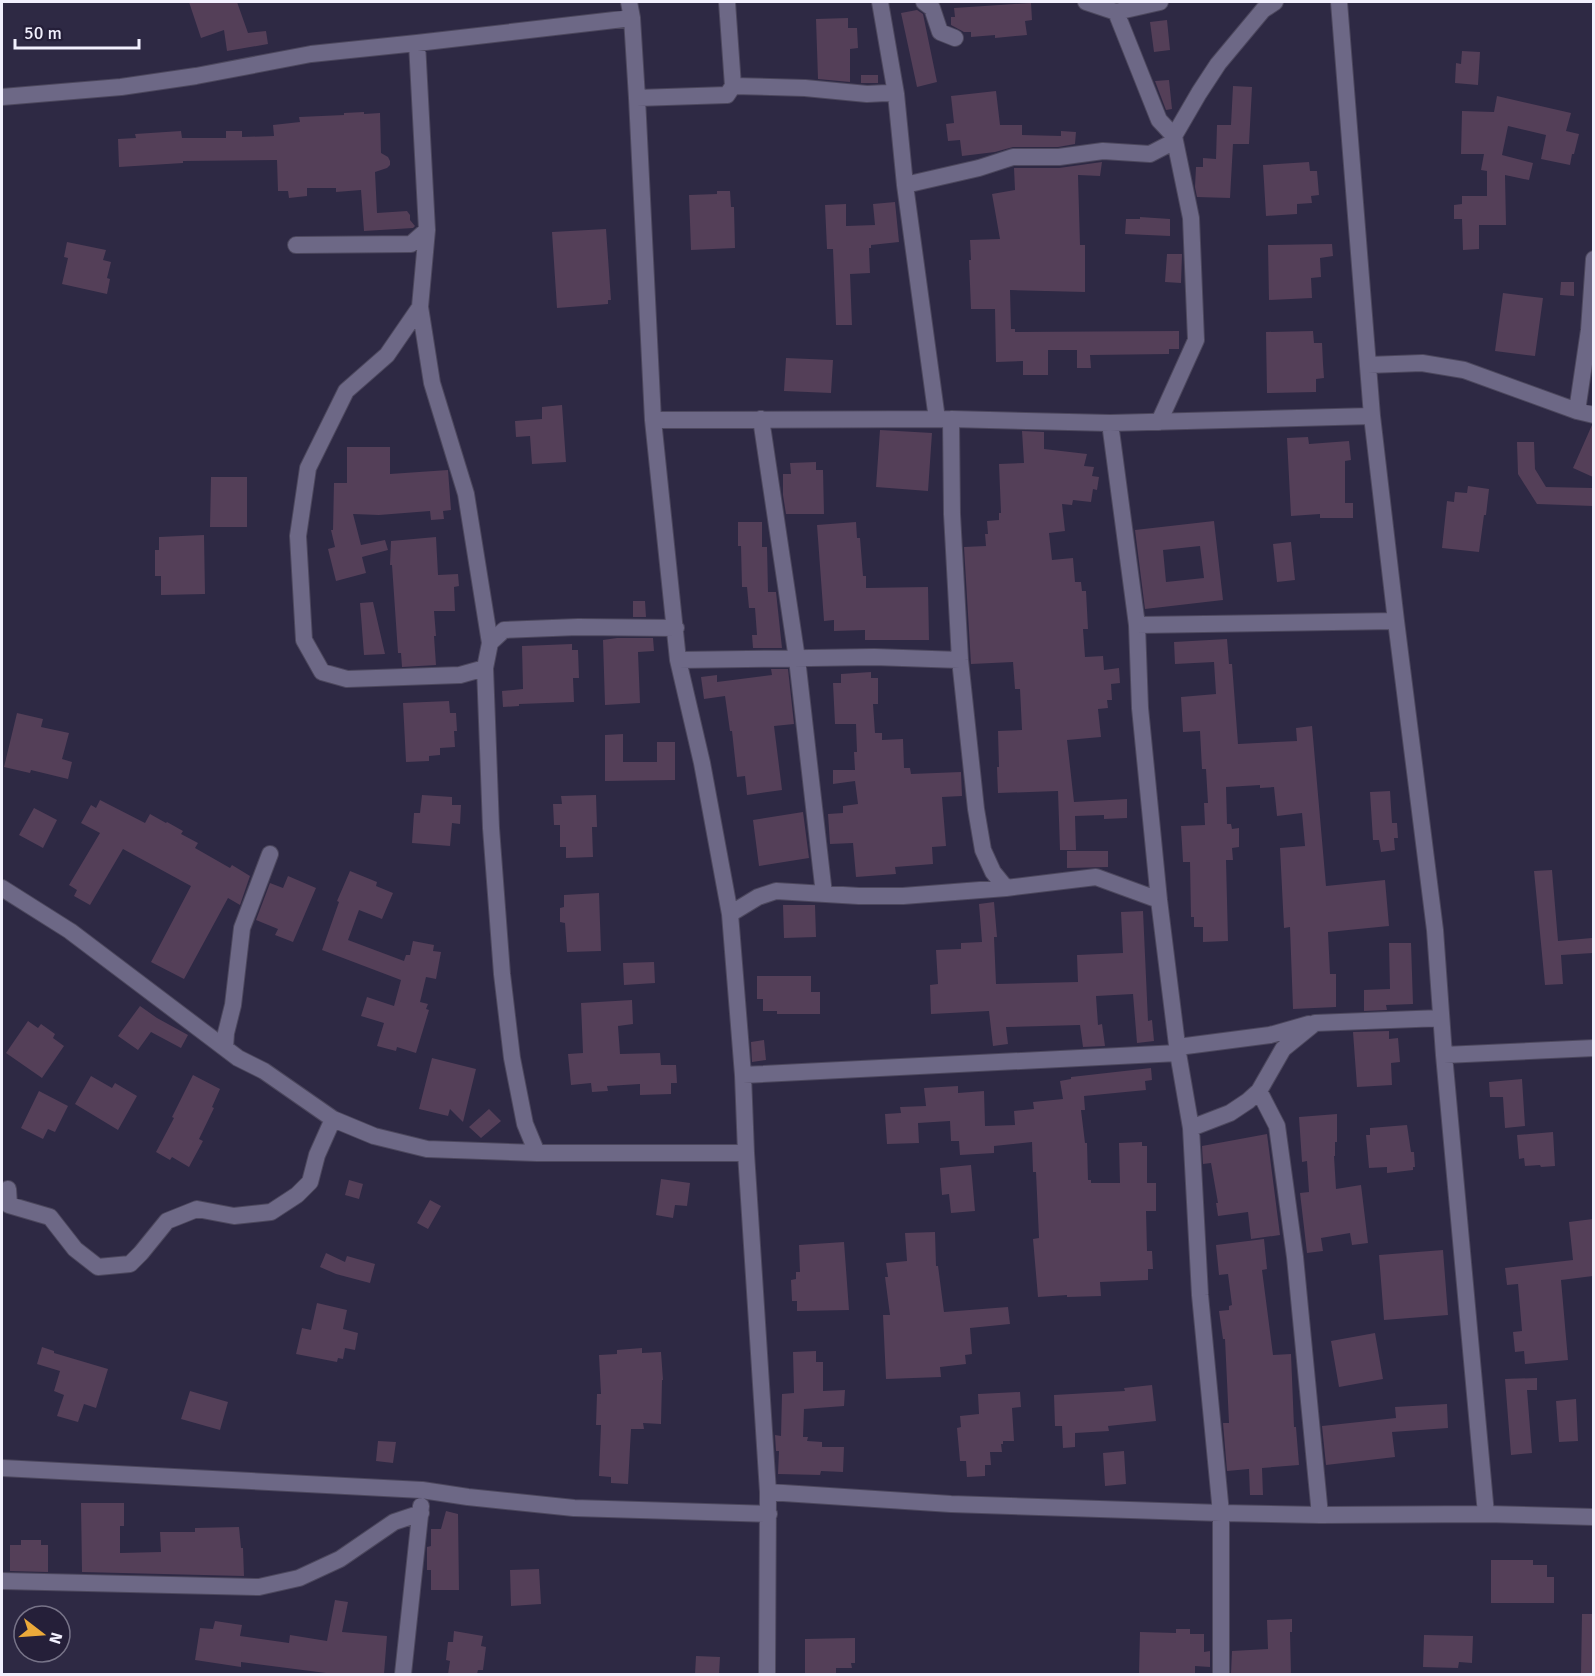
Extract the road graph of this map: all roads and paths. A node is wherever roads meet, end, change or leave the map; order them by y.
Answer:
1 (727, 2) edge
2 (879, 2) edge
3 (924, 2) edge
4 (1086, 2) edge
5 (1160, 2) edge
6 (1275, 2) edge
7 (1340, 2) edge
8 (631, 10) edge
9 (1116, 12) junction
10 (955, 38) dead end
11 (417, 44) junction
12 (733, 87) junction
13 (896, 94) junction
14 (2, 97) edge
15 (637, 98) junction
16 (1174, 138) junction
17 (905, 185) junction
18 (427, 230) junction
19 (296, 245) dead end
20 (1593, 259) edge
21 (420, 307) junction
22 (1368, 365) junction
23 (1585, 413) edge
24 (1372, 416) junction
25 (761, 419) junction
26 (944, 419) junction
27 (653, 420) junction
28 (1159, 422) junction
29 (1110, 423) junction
30 (1396, 621) junction
31 (1137, 625) junction
32 (675, 628) junction
33 (490, 643) junction
34 (796, 659) junction
35 (678, 660) junction
36 (960, 660) junction
37 (484, 668) junction
38 (270, 854) dead end
39 (2, 888) edge
40 (1006, 888) junction
41 (824, 894) junction
42 (1159, 900) junction
43 (730, 914) junction
44 (1442, 1018) junction
45 (1315, 1023) junction
46 (225, 1048) junction
47 (1593, 1048) edge
48 (1178, 1050) junction
49 (1444, 1055) junction
50 (742, 1075) junction
51 (1259, 1091) junction
52 (333, 1119) junction
53 (1191, 1128) junction
54 (537, 1153) junction
55 (746, 1153) junction
56 (8, 1189) dead end
57 (2, 1468) edge
58 (422, 1490) junction
59 (768, 1492) junction
60 (1221, 1513) junction
61 (421, 1514) junction
62 (769, 1514) junction
63 (1486, 1514) junction
64 (1320, 1515) junction
65 (1593, 1517) edge
66 (2, 1581) edge
67 (403, 1674) edge
68 (767, 1674) edge
69 (1221, 1674) edge

1 - 12 street
2 - 13 street
3 - 10 street
4 - 9 street
5 - 9 street
6 - 16 street
7 - 22 street
8 - 11 street
8 - 15 street
9 - 16 street
11 - 14 street
11 - 18 street
12 - 13 street
12 - 15 street
13 - 17 street
15 - 27 street
16 - 17 street
16 - 28 street
17 - 26 street
18 - 19 street
18 - 21 street
20 - 23 street
21 - 33 street
21 - 37 street
22 - 23 street
22 - 24 street
24 - 28 street
24 - 30 street
25 - 26 street
25 - 27 street
25 - 34 street
26 - 29 street
26 - 36 street
27 - 32 street
28 - 29 street
29 - 31 street
30 - 31 street
30 - 44 street
31 - 42 street
32 - 33 street
32 - 35 street
33 - 37 street
34 - 35 street
34 - 36 street
34 - 41 street
35 - 43 street
36 - 40 street
37 - 54 street
38 - 46 street
39 - 46 street
40 - 41 street
40 - 42 street
41 - 43 street
42 - 48 street
43 - 50 street
44 - 45 street
44 - 49 street
45 - 48 street
45 - 51 street
46 - 52 street
47 - 49 street
48 - 50 street
48 - 53 street
49 - 63 street
50 - 55 street
51 - 53 street
51 - 64 street
52 - 54 street
52 - 56 street
53 - 60 street
54 - 55 street
55 - 59 street
57 - 58 street
58 - 61 street
58 - 62 street
59 - 60 street
59 - 62 street
60 - 64 street
60 - 69 street
61 - 66 street
61 - 67 street
62 - 68 street
63 - 64 street
63 - 65 street

